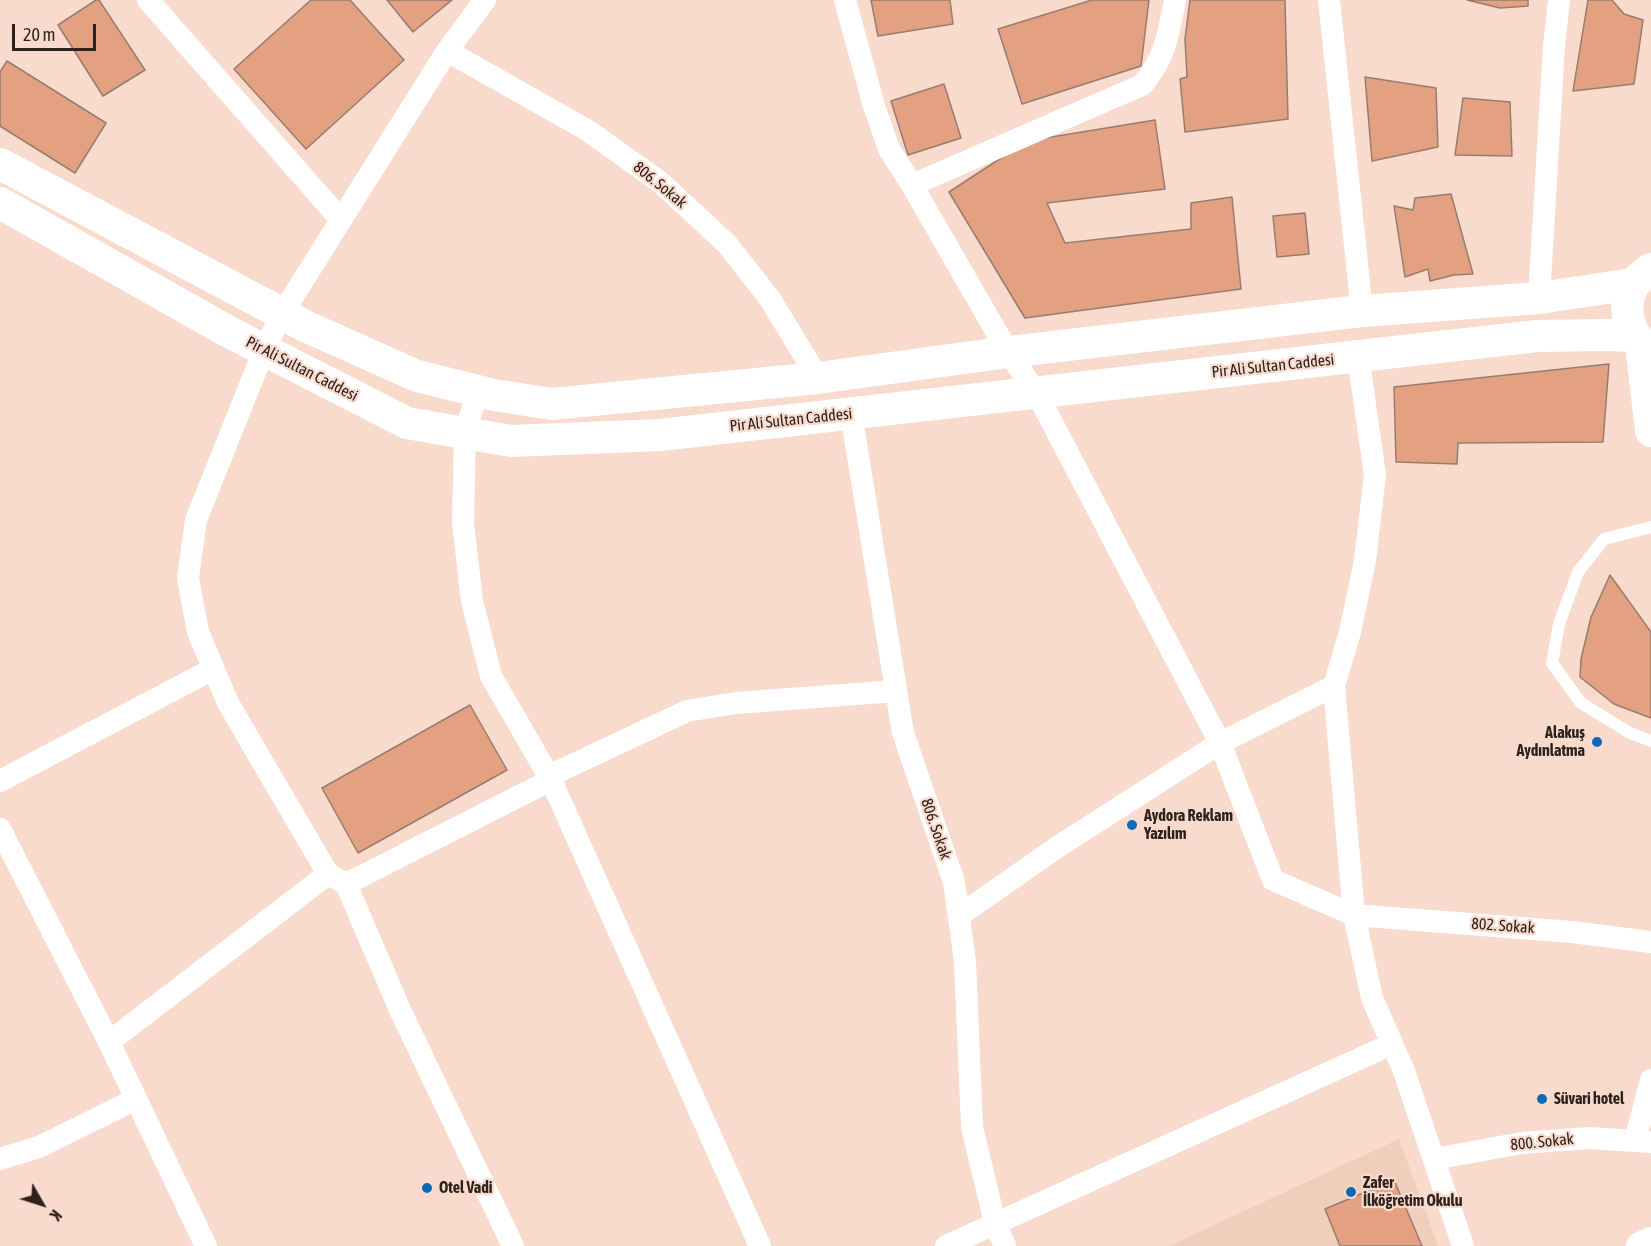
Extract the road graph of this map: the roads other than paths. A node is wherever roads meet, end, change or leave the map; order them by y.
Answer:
1 (148, 0) edge
2 (485, 0) edge
3 (845, 0) edge
4 (1175, 0) edge
5 (1329, 0) edge
6 (1559, 0) edge
7 (447, 51) junction
8 (0, 164) edge
9 (912, 185) junction
10 (0, 203) edge
11 (341, 220) junction
12 (1642, 276) edge
13 (1539, 298) junction
14 (1362, 311) junction
15 (282, 314) junction
16 (1642, 343) edge
17 (264, 350) junction
18 (1008, 352) junction
19 (1358, 356) junction
20 (818, 378) junction
21 (478, 391) junction
22 (1036, 393) junction
23 (851, 413) junction
24 (1651, 431) edge
25 (465, 433) junction
26 (1651, 527) edge
27 (213, 669) junction
28 (1334, 686) junction
29 (896, 691) junction
30 (1651, 741) edge
31 (1220, 743) junction
32 (550, 778) junction
33 (0, 781) edge
34 (0, 829) edge
35 (337, 879) junction
36 (960, 915) junction
37 (1354, 915) junction
38 (1651, 942) edge
39 (109, 1042) junction
40 (1392, 1044) junction
41 (1651, 1080) edge
42 (136, 1099) junction
43 (1643, 1142) edge
44 (0, 1159) edge
45 (1434, 1159) junction
46 (995, 1223) junction
47 (1651, 1241) edge
48 (206, 1246) edge
49 (513, 1246) edge
50 (760, 1246) edge
51 (946, 1246) edge
52 (1005, 1246) edge
53 (1463, 1246) edge
54 (1640, 1246) edge

1 - 11 street
2 - 7 street
3 - 9 street, 802. Sokak
4 - 9 street
5 - 14 street
6 - 13 street
7 - 11 street
7 - 20 street, 806. Sokak
8 - 15 main road
9 - 18 street, 802. Sokak
10 - 17 main road, Pir Ali Sultan Caddesi
11 - 15 street
12 - 13 main road
12 - 16 main road
13 - 14 main road
14 - 18 main road
15 - 17 street
15 - 21 main road
16 - 19 main road, Pir Ali Sultan Caddesi
16 - 24 main road
17 - 25 main road, Pir Ali Sultan Caddesi
17 - 27 street
18 - 20 main road
18 - 22 street, 802. Sokak
19 - 22 main road, Pir Ali Sultan Caddesi
19 - 28 street
20 - 21 main road
21 - 25 street
22 - 23 main road, Pir Ali Sultan Caddesi
22 - 31 street, 802. Sokak
23 - 25 main road, Pir Ali Sultan Caddesi
23 - 29 street, 806. Sokak
25 - 32 street
26 - 30 lane
27 - 33 street
27 - 35 street
28 - 31 street
28 - 37 street
29 - 32 street
29 - 36 street, 806. Sokak
31 - 36 street
31 - 37 street, 802. Sokak
32 - 35 street
32 - 50 street
34 - 39 street
35 - 39 street
35 - 49 street
36 - 46 street, 806. Sokak
37 - 38 street, 802. Sokak
37 - 40 street
39 - 42 street
40 - 45 street
40 - 46 street
41 - 43 street
42 - 44 street
42 - 48 street
43 - 45 street, 800. Sokak
45 - 53 street
46 - 51 street
46 - 52 street, 806. Sokak
47 - 54 street

